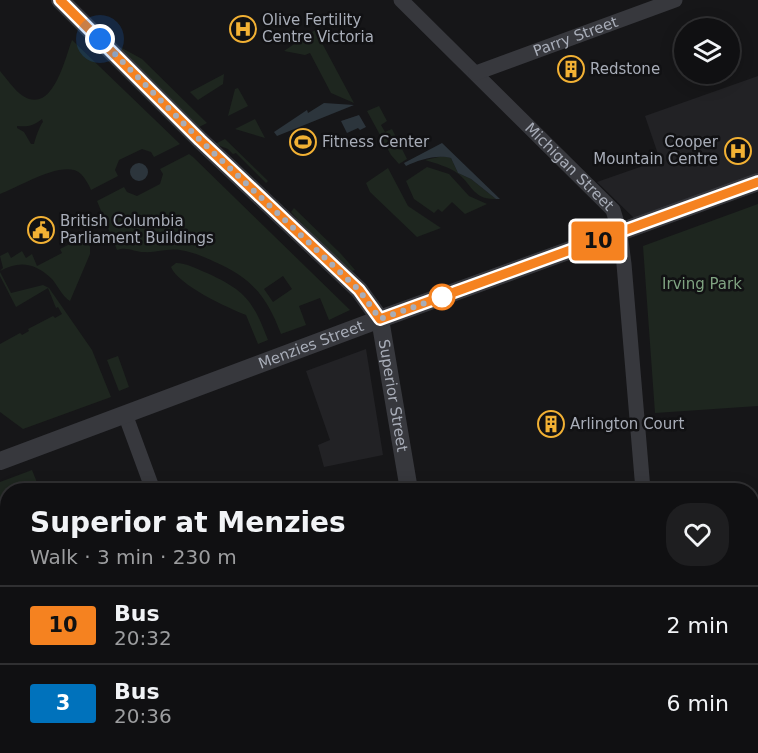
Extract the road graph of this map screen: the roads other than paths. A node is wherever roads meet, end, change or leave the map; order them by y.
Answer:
1 (60, 0) edge
2 (401, 0) edge
3 (675, 0) edge
4 (476, 73) junction
5 (758, 182) edge
6 (620, 233) junction
7 (380, 319) junction
8 (125, 414) junction
9 (0, 461) edge
10 (150, 483) edge
11 (408, 483) edge
12 (642, 483) edge

1 - 7 street, Superior Street
2 - 4 street, Michigan Street
3 - 4 street, Parry Street
4 - 6 street, Michigan Street
5 - 6 street, Menzies Street
6 - 7 street, Menzies Street
6 - 12 street, Michigan Street
7 - 8 street, Menzies Street
7 - 11 street, Superior Street
8 - 9 street, Menzies Street
8 - 10 street

